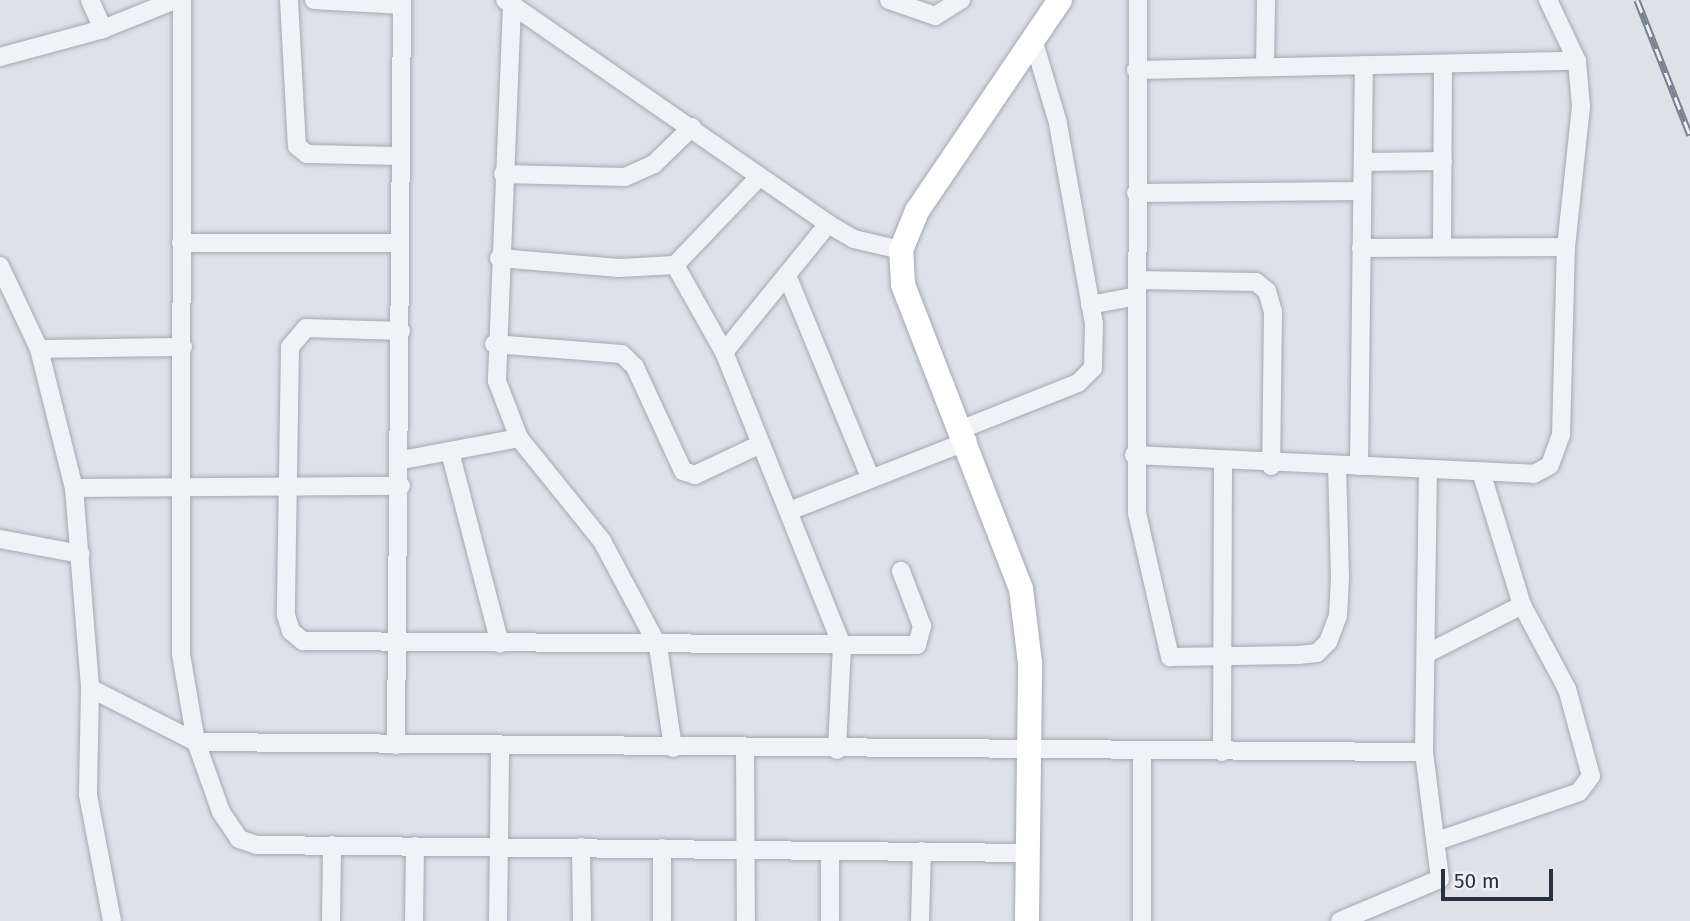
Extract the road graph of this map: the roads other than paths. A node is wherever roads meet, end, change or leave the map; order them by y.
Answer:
1 (90, 0) edge
2 (175, 0) edge
3 (182, 0) edge
4 (289, 0) edge
5 (314, 0) edge
6 (889, 0) edge
7 (961, 0) edge
8 (1060, 0) edge
9 (1138, 0) edge
10 (1266, 0) edge
11 (1548, 0) edge
12 (402, 3) edge
13 (509, 3) edge
14 (103, 29) junction
15 (1033, 39) junction
16 (0, 57) edge
17 (1577, 61) junction
18 (1443, 64) junction
19 (1364, 65) junction
20 (1265, 67) junction
21 (1136, 70) junction
22 (692, 127) junction
23 (400, 156) junction
24 (1443, 161) junction
25 (1363, 162) junction
26 (503, 174) junction
27 (759, 177) junction
28 (1362, 191) junction
29 (1136, 193) junction
30 (828, 224) junction
31 (181, 243) junction
32 (399, 243) junction
33 (1442, 247) junction
34 (1566, 247) junction
35 (1362, 248) junction
36 (901, 250) junction
37 (499, 258) junction
38 (676, 265) junction
39 (0, 266) edge
40 (788, 278) junction
41 (1137, 288) junction
42 (1090, 305) junction
43 (401, 331) junction
44 (494, 344) junction
45 (183, 347) junction
46 (38, 349) junction
47 (724, 352) junction
48 (965, 435) junction
49 (519, 439) junction
50 (761, 444) junction
51 (450, 452) junction
52 (1134, 455) junction
53 (402, 460) junction
54 (1223, 464) junction
55 (1271, 466) junction
56 (1337, 466) junction
57 (1359, 466) junction
58 (1428, 470) junction
59 (1481, 472) junction
60 (870, 477) junction
61 (401, 486) junction
62 (75, 488) junction
63 (186, 488) junction
64 (288, 488) junction
65 (789, 511) junction
66 (0, 539) edge
67 (81, 554) junction
68 (901, 571) dead end
69 (1522, 605) junction
70 (401, 644) junction
71 (500, 645) junction
72 (659, 646) junction
73 (842, 646) junction
74 (1426, 654) junction
75 (1220, 655) junction
76 (90, 688) junction
77 (196, 742) junction
78 (396, 745) junction
79 (500, 746) junction
80 (673, 748) junction
81 (746, 749) junction
82 (837, 750) junction
83 (1142, 750) junction
84 (1222, 752) junction
85 (1424, 752) junction
86 (1030, 753) junction
87 (1437, 841) junction
88 (332, 845) junction
89 (415, 846) junction
90 (497, 846) junction
91 (581, 847) junction
92 (662, 848) junction
93 (746, 850) junction
94 (830, 851) junction
95 (922, 851) junction
96 (1028, 853) junction
97 (112, 921) edge
98 (331, 921) edge
99 (414, 921) edge
100 (498, 921) edge
101 (582, 921) edge
102 (663, 921) edge
103 (746, 921) edge
104 (830, 921) edge
105 (920, 921) edge
106 (1027, 921) edge
107 (1142, 921) edge
108 (1340, 921) edge

1 - 14 street
2 - 14 street
3 - 31 street
4 - 23 street
5 - 12 street
6 - 7 street
8 - 15 main road
9 - 21 street
10 - 20 street
11 - 17 street
12 - 23 street
13 - 22 street
13 - 26 street
14 - 16 street
15 - 36 main road
15 - 42 street
17 - 18 street
17 - 34 street
18 - 19 street
18 - 24 street
19 - 20 street
19 - 25 street
20 - 21 street
21 - 29 street
22 - 26 street
22 - 27 street
23 - 32 street
24 - 25 street
24 - 33 street
25 - 28 street
26 - 37 street
27 - 30 street
27 - 38 street
28 - 29 street
28 - 35 street
29 - 41 street
30 - 36 street
30 - 40 street
31 - 32 street
31 - 45 street
32 - 43 street
33 - 34 street
33 - 35 street
34 - 59 street
35 - 57 street
36 - 48 main road
37 - 38 street
37 - 44 street
38 - 47 street
39 - 46 street
40 - 47 street
40 - 60 street
41 - 42 street
41 - 52 street
41 - 55 street
42 - 48 street
43 - 53 street
43 - 64 street
44 - 49 street
44 - 50 street
45 - 46 street
45 - 63 street
46 - 62 street
47 - 50 street
48 - 60 street
48 - 86 main road
49 - 51 street
49 - 72 street
50 - 65 street
51 - 53 street
51 - 71 street
52 - 54 street
52 - 75 street
53 - 61 street
54 - 55 street
54 - 75 street
55 - 56 street
56 - 57 street
56 - 75 street
57 - 58 street
58 - 59 street
58 - 74 street
59 - 69 street
60 - 65 street
61 - 64 street
61 - 70 street
62 - 63 street
62 - 67 street
63 - 64 street
63 - 77 street
64 - 70 street
65 - 73 street
66 - 67 street
67 - 76 street
68 - 73 street
69 - 74 street
69 - 87 street
70 - 71 street
70 - 78 street
71 - 72 street
72 - 73 street
72 - 80 street
73 - 82 street
74 - 85 street
75 - 84 street
76 - 77 street
76 - 97 street
77 - 78 street
77 - 88 street
78 - 79 street
79 - 80 street
79 - 90 street
80 - 81 street
81 - 82 street
81 - 93 street
82 - 86 street
83 - 84 street
83 - 86 street
83 - 107 street
84 - 85 street
85 - 87 street
86 - 96 main road
87 - 108 street
88 - 89 street
88 - 98 street
89 - 90 street
89 - 99 street
90 - 91 street
90 - 100 street
91 - 92 street
91 - 101 street
92 - 93 street
92 - 102 street
93 - 94 street
93 - 103 street
94 - 95 street
94 - 104 street
95 - 96 street
95 - 105 street
96 - 106 main road

